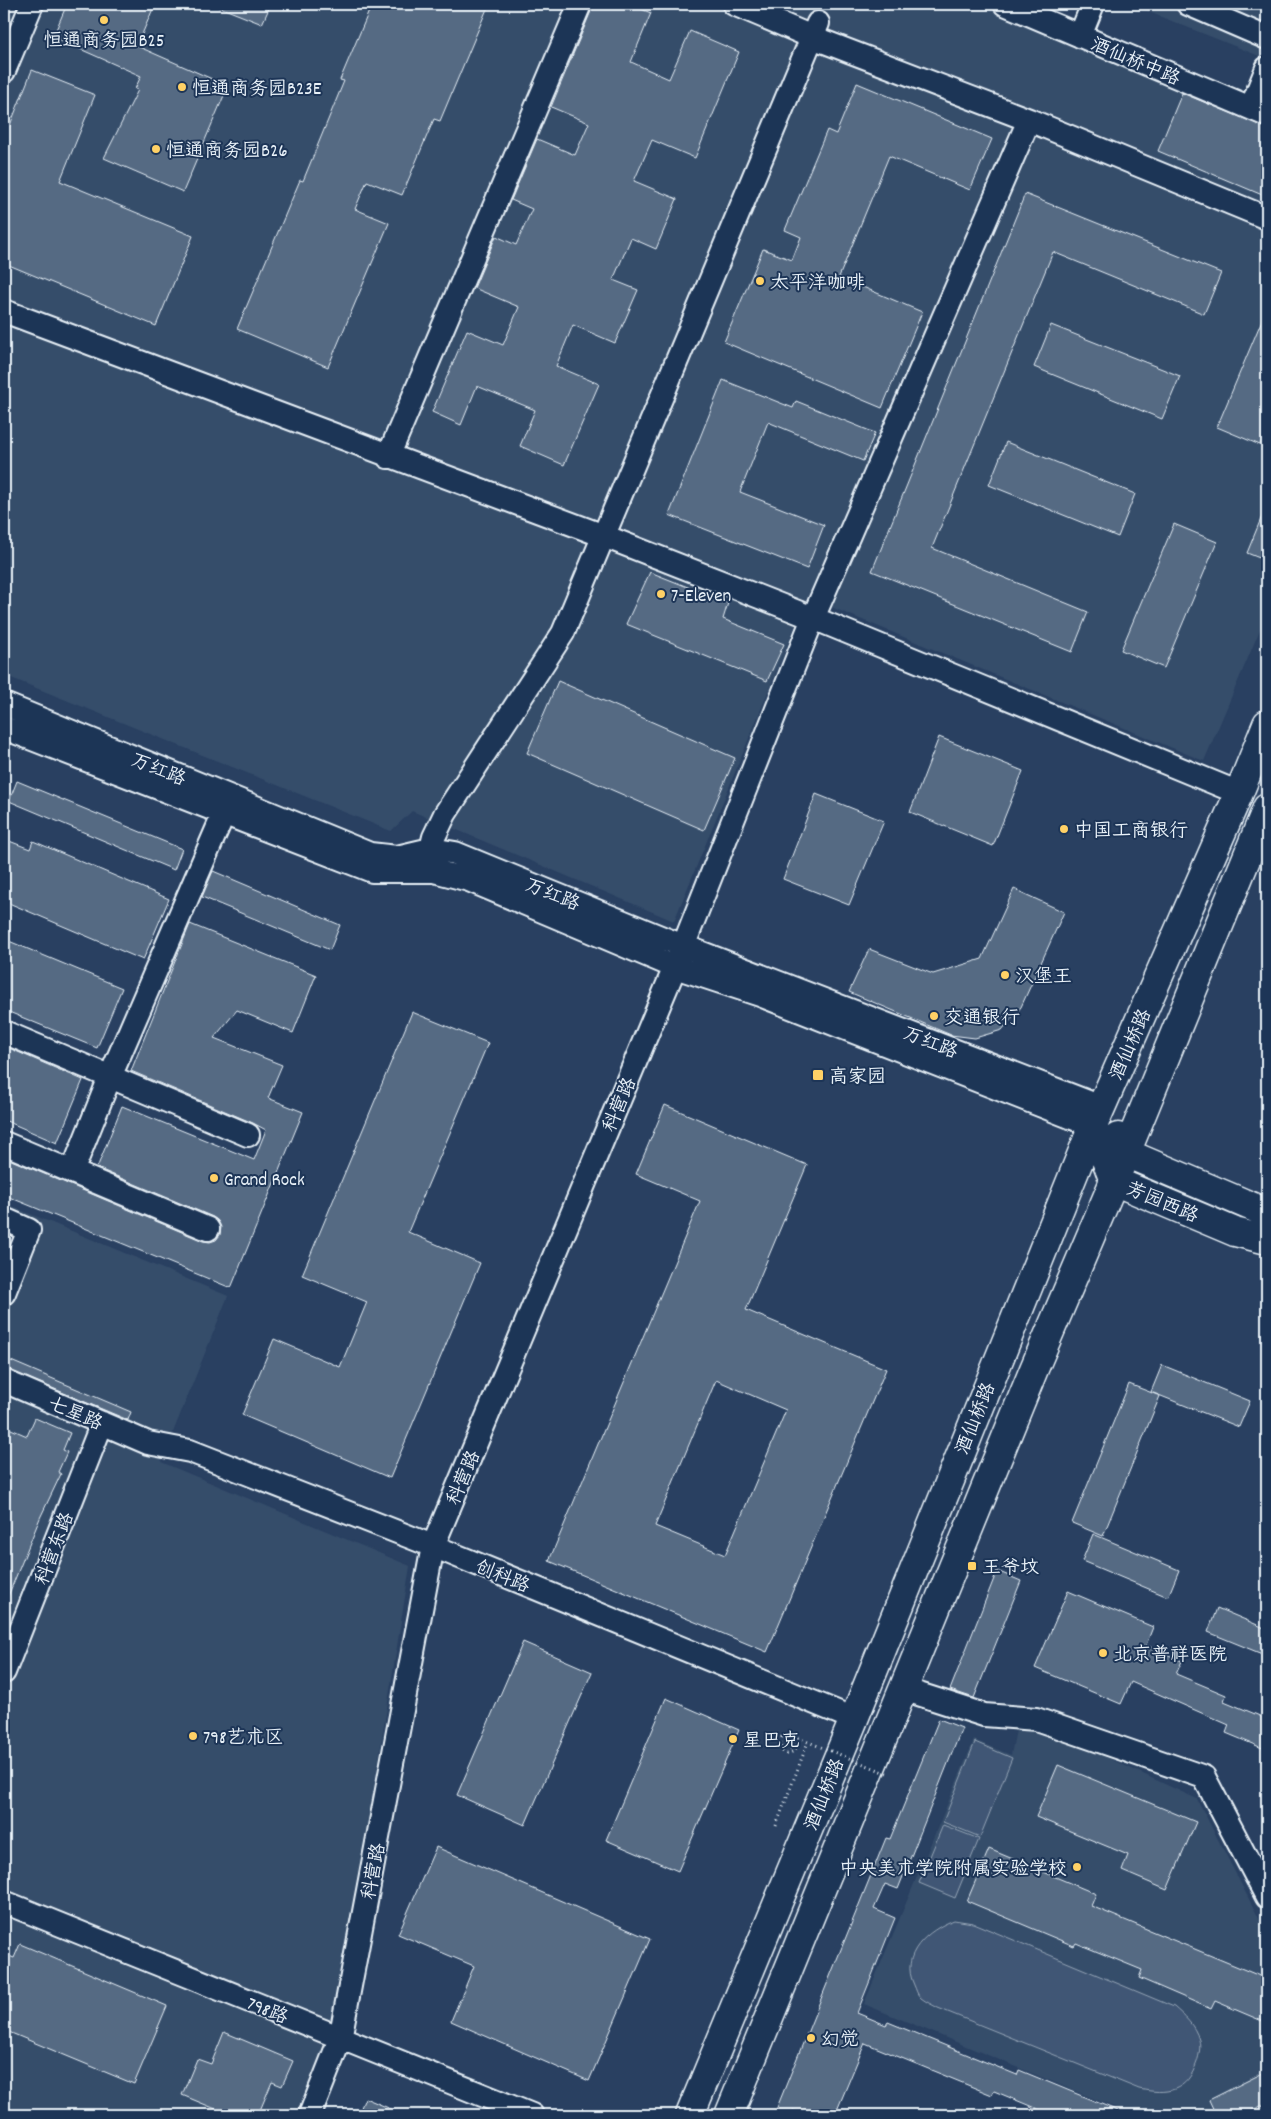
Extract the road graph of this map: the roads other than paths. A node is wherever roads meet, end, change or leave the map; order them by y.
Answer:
1 (32, 4) edge
2 (580, 4) edge
3 (734, 4) edge
4 (1005, 4) edge
5 (1093, 4) edge
6 (1188, 4) edge
7 (815, 30) junction
8 (1080, 36) junction
9 (1267, 38) edge
10 (1267, 68) edge
11 (4, 71) edge
12 (1259, 112) edge
13 (1030, 120) junction
14 (1267, 218) edge
15 (4, 311) edge
16 (388, 457) junction
17 (604, 536) junction
18 (813, 618) junction
19 (4, 704) edge
20 (1267, 724) edge
21 (4, 728) edge
22 (1239, 793) junction
23 (1267, 808) edge
24 (224, 813) junction
25 (431, 849) junction
26 (683, 946) junction
27 (675, 966) junction
28 (4, 1032) edge
29 (110, 1077) junction
30 (1097, 1117) junction
31 (248, 1135) dead end
32 (4, 1143) edge
33 (1126, 1153) junction
34 (72, 1172) junction
35 (1114, 1181) junction
36 (1267, 1213) edge
37 (4, 1219) edge
38 (208, 1229) dead end
39 (1235, 1232) junction
40 (1267, 1240) edge
41 (1267, 1254) edge
42 (4, 1293) edge
43 (4, 1381) edge
44 (102, 1423) junction
45 (148, 1442) joint
46 (434, 1546) junction
47 (4, 1672) edge
48 (903, 1689) junction
49 (854, 1720) junction
50 (1267, 1897) edge
51 (4, 1902) edge
52 (340, 2039) junction
53 (310, 2115) edge
54 (532, 2115) edge
55 (690, 2115) edge
56 (729, 2115) edge

1 - 11 street
2 - 16 street
3 - 7 street
4 - 8 street, 酒仙桥中路
5 - 8 street
6 - 9 street
7 - 13 street
7 - 17 street
8 - 12 street, 酒仙桥中路
10 - 12 street
13 - 14 street
13 - 18 street, 科营路
15 - 16 street
16 - 17 street
17 - 18 street
17 - 25 street
18 - 22 street
18 - 26 street, 科营路
19 - 25 street, 万红路
20 - 22 main road, 酒仙桥路
21 - 24 street, 万红路
22 - 30 main road, 酒仙桥路
23 - 33 main road, 酒仙桥路
24 - 27 street, 万红路
24 - 29 street
25 - 26 street, 万红路
26 - 27 street, 科营路
26 - 30 street, 万红路
27 - 30 street, 万红路
27 - 46 street, 科营路
28 - 29 street
29 - 31 street
29 - 34 street
30 - 33 main road, 芳园西路
30 - 35 main road, 芳园西路
30 - 49 main road, 酒仙桥路
32 - 34 street
33 - 35 main road, 酒仙桥路
33 - 36 main road, 芳园西路
34 - 38 street
35 - 39 main road, 芳园西路
35 - 48 main road, 酒仙桥路
37 - 42 street
39 - 40 main road, 芳园西路
39 - 41 main road
43 - 44 street, 七星路
44 - 45 street, 七星路
44 - 47 street, 科营东路
45 - 46 street, 创科路
46 - 49 street, 创科路
46 - 52 street, 科营路
48 - 50 street
48 - 56 main road, 酒仙桥路
49 - 55 main road, 酒仙桥路
51 - 52 street, 798路
52 - 53 street, 科营路
52 - 54 street, 798路

